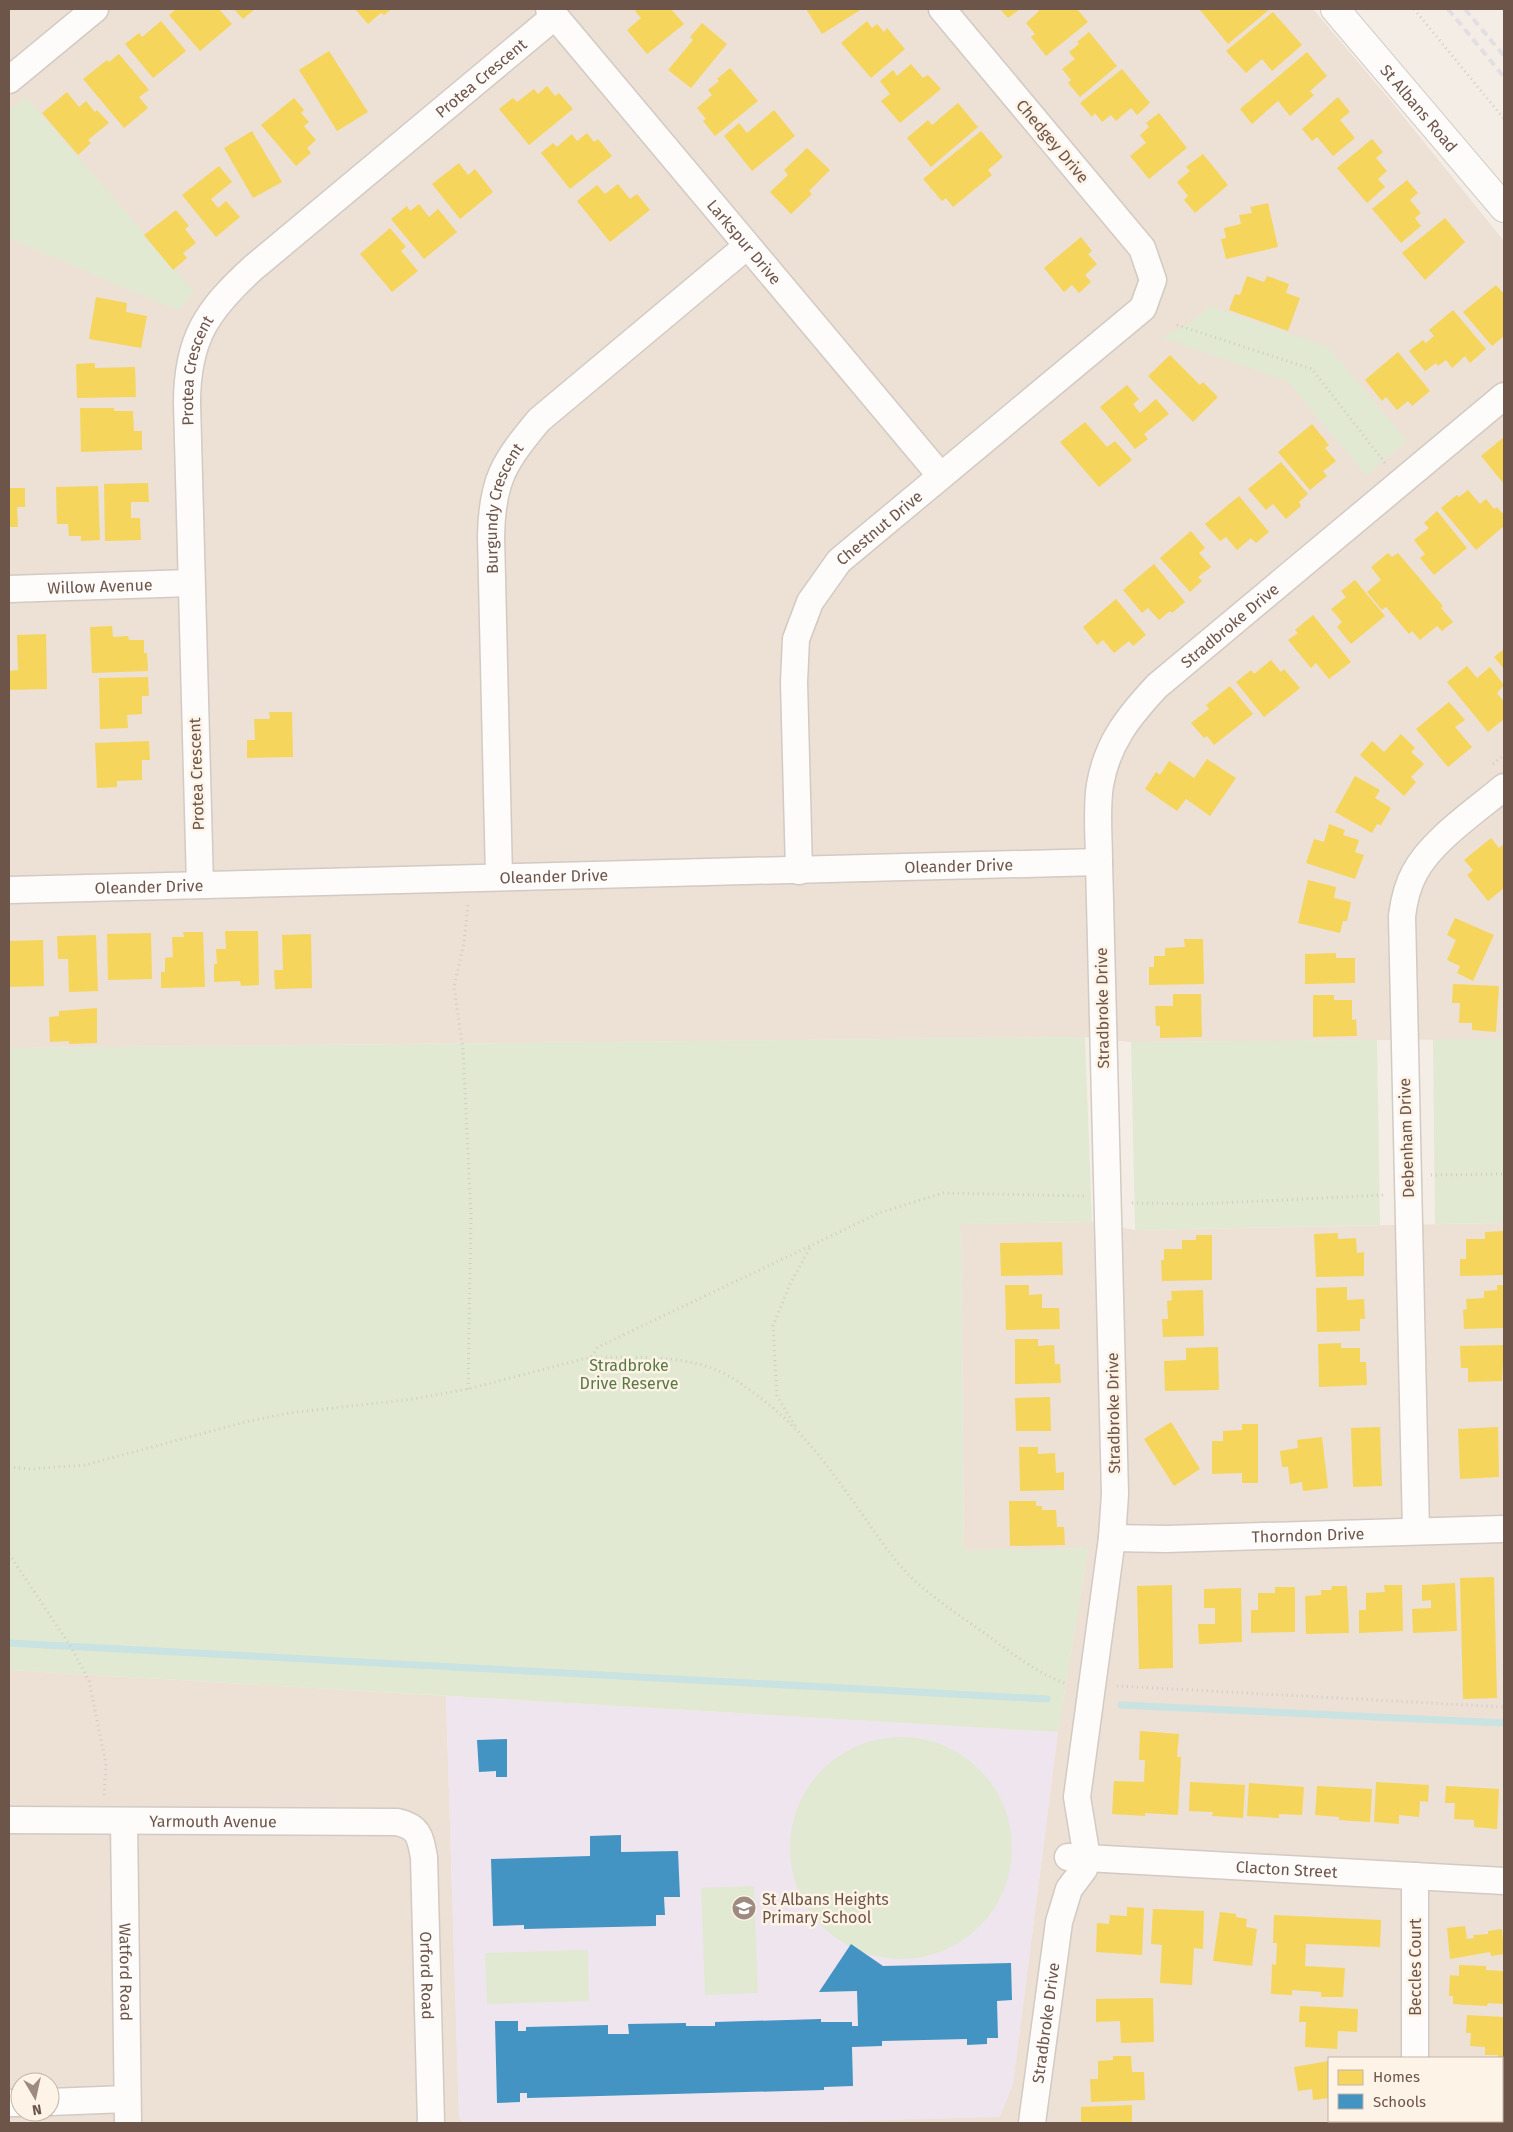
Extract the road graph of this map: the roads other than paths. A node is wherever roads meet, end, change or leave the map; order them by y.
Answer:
1 (95, 9) edge
2 (942, 9) edge
3 (1335, 9) edge
4 (552, 12) edge
5 (9, 80) edge
6 (1504, 208) edge
7 (747, 246) junction
8 (1152, 280) joint
9 (1504, 396) edge
10 (940, 476) junction
11 (191, 584) junction
12 (9, 589) edge
13 (1504, 787) edge
14 (1099, 862) junction
15 (799, 871) junction
16 (499, 877) junction
17 (200, 885) junction
18 (9, 890) edge
19 (1504, 1529) edge
20 (1416, 1530) junction
21 (1112, 1538) junction
22 (9, 1820) edge
23 (124, 1821) junction
24 (415, 1829) joint
25 (1077, 1858) junction
26 (1415, 1876) junction
27 (1504, 1881) edge
28 (1415, 2057) edge
29 (60, 2103) edge
30 (128, 2111) edge
31 (431, 2123) edge
32 (1032, 2123) edge

1 - 5 street
2 - 8 street, Chedgey Drive
3 - 6 main road, St Albans Road
4 - 7 street, Larkspur Drive
4 - 11 street, Protea Crescent
7 - 10 street, Larkspur Drive
7 - 16 street, Burgundy Crescent
8 - 10 street, Chestnut Drive
9 - 14 street, Stradbroke Drive
10 - 15 street, Chestnut Drive
11 - 12 street, Willow Avenue
11 - 17 street, Protea Crescent
13 - 20 street, Debenham Drive
14 - 15 street, Oleander Drive
14 - 21 street, Stradbroke Drive
15 - 16 street, Oleander Drive
16 - 17 street, Oleander Drive
17 - 18 street, Oleander Drive
19 - 20 street, Thorndon Drive
20 - 21 street, Thorndon Drive
21 - 25 street, Stradbroke Drive
22 - 23 street, Yarmouth Avenue
23 - 24 street, Yarmouth Avenue
23 - 30 street, Watford Road
24 - 31 street, Orford Road
25 - 26 street, Clacton Street
25 - 32 street, Stradbroke Drive
26 - 27 street, Clacton Street
26 - 28 street, Beccles Court
29 - 30 street

